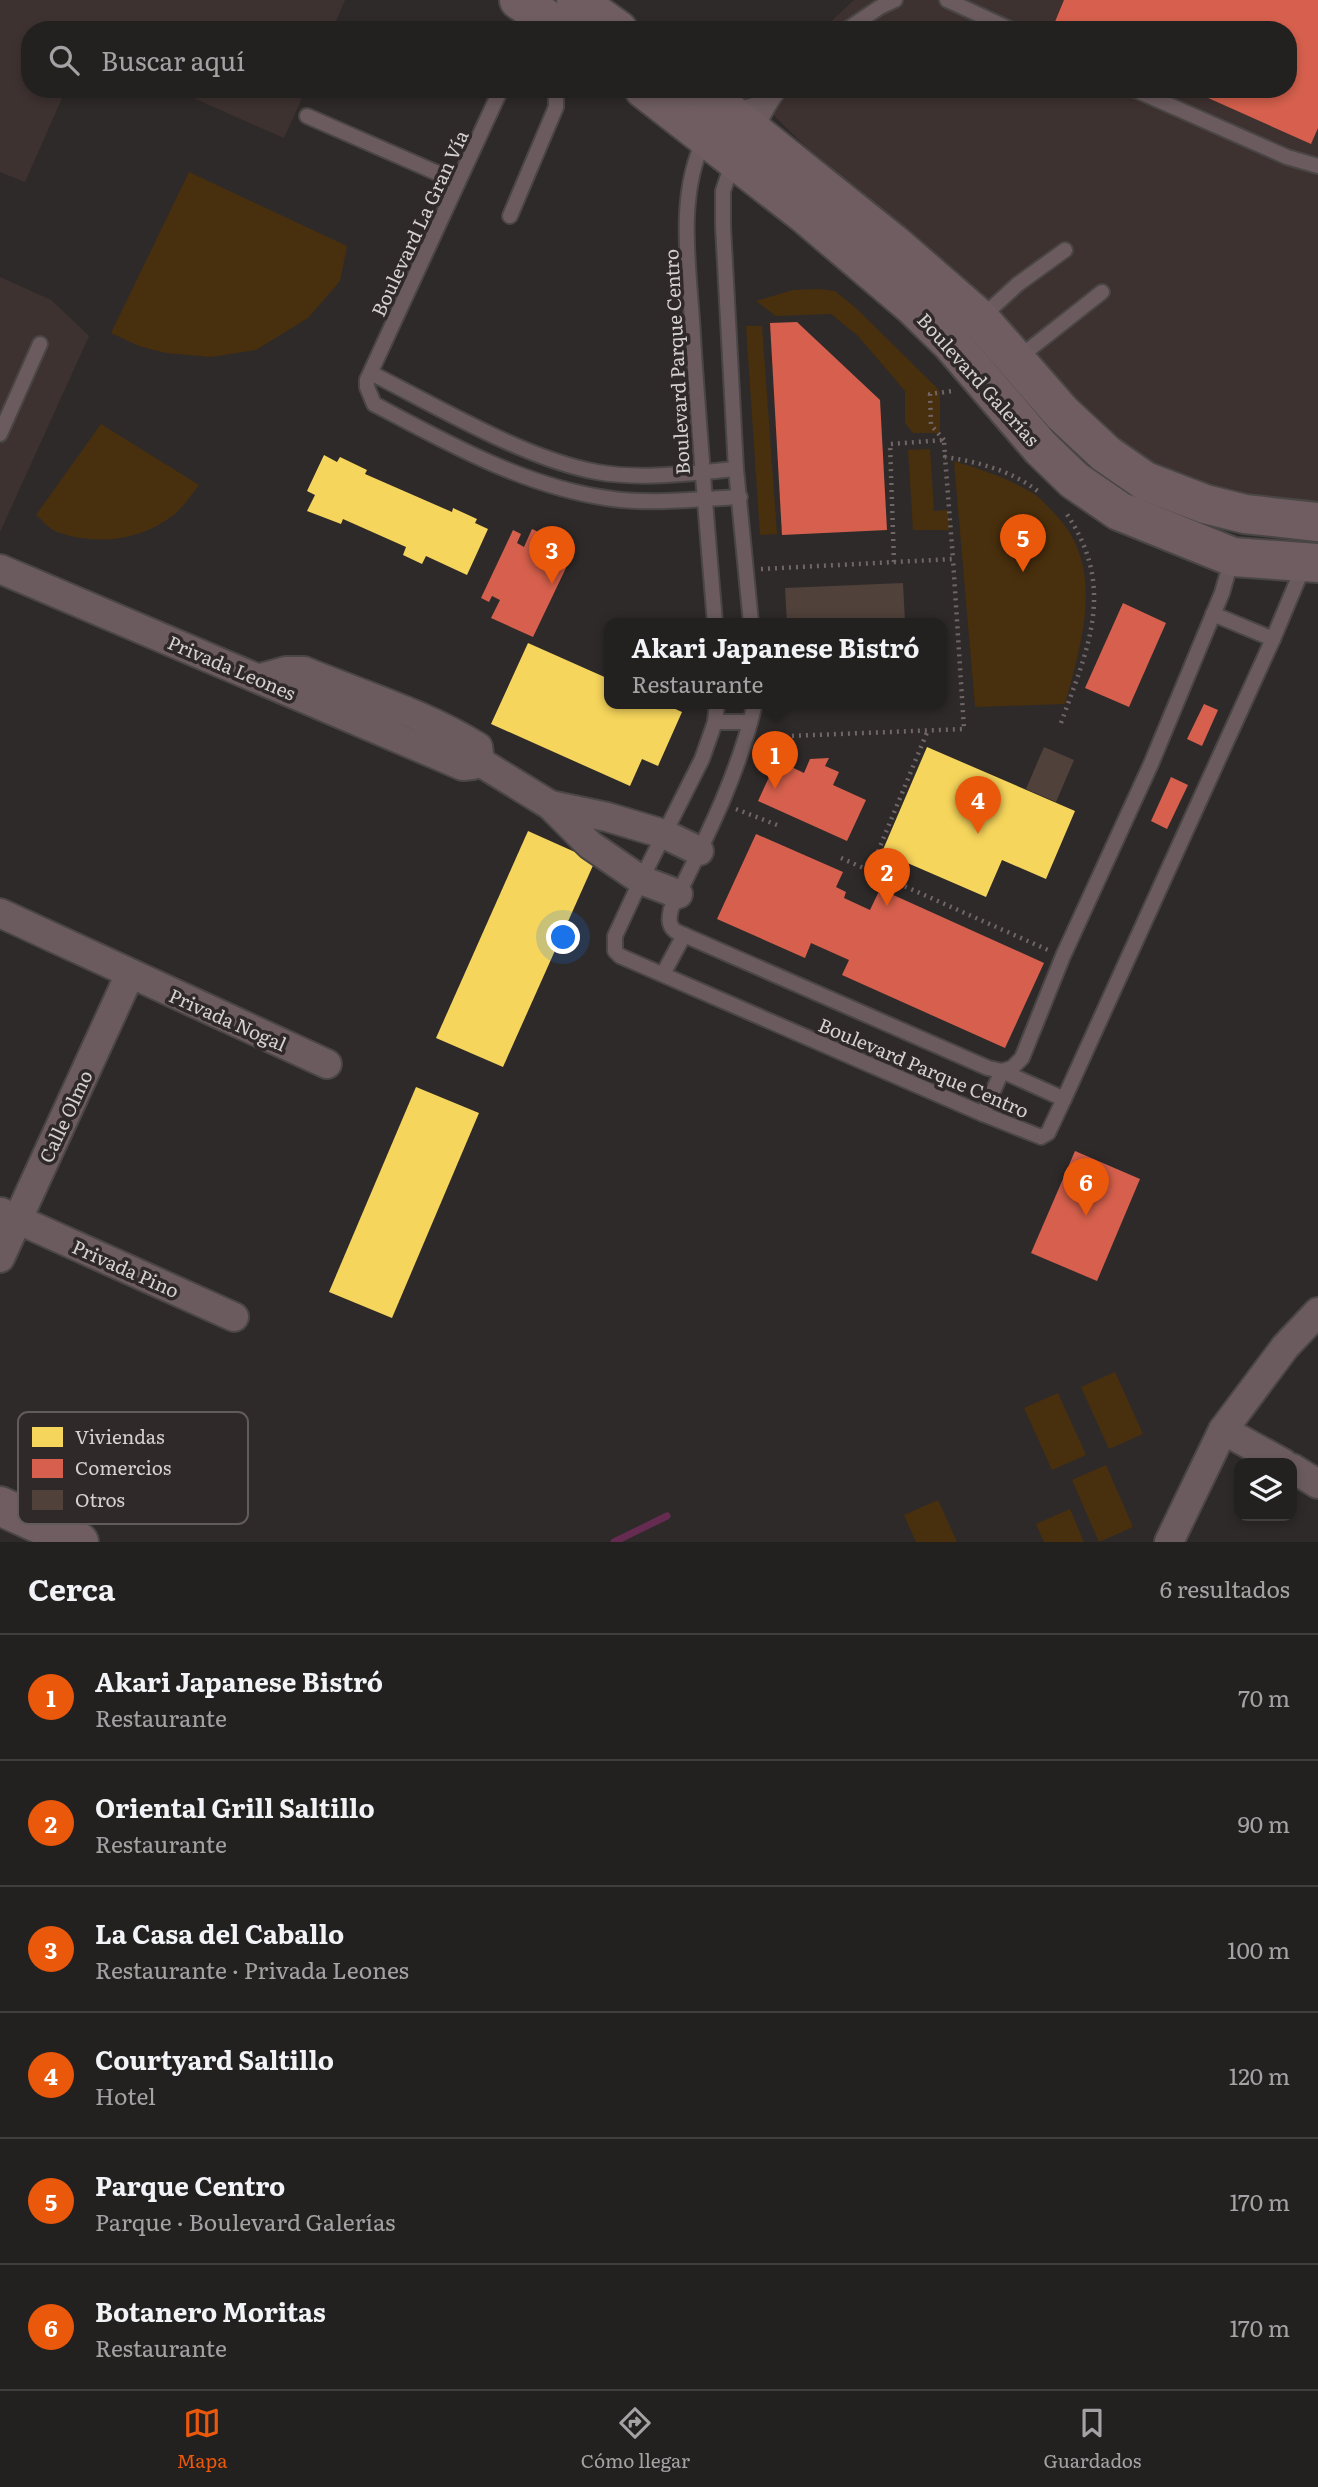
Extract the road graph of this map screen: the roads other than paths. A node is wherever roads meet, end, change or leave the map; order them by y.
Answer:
1 (576, 0) edge
2 (895, 0) edge
3 (947, 0) edge
4 (605, 21) edge
5 (859, 21) edge
6 (992, 21) edge
7 (497, 98) edge
8 (556, 98) edge
9 (668, 98) edge
10 (709, 98) edge
11 (1152, 98) edge
12 (307, 116) dead end
13 (740, 127) edge
14 (1318, 166) edge
15 (457, 182) junction
16 (510, 216) dead end
17 (1065, 250) dead end
18 (1102, 292) dead end
19 (966, 331) junction
20 (40, 344) dead end
21 (1002, 372) junction
22 (372, 373) junction
23 (1062, 413) junction
24 (0, 434) edge
25 (1041, 447) junction
26 (736, 468) junction
27 (701, 472) junction
28 (740, 497) junction
29 (705, 499) junction
30 (1318, 522) edge
31 (1233, 557) junction
32 (1312, 563) edge
33 (0, 569) edge
34 (1213, 614) junction
35 (715, 618) edge
36 (751, 618) edge
37 (1273, 639) junction
38 (716, 709) edge
39 (753, 709) edge
40 (715, 722) junction
41 (750, 722) junction
42 (550, 805) junction
43 (664, 834) junction
44 (699, 851) junction
45 (641, 880) junction
46 (678, 894) junction
47 (0, 913) edge
48 (684, 935) junction
49 (130, 974) junction
50 (663, 974) junction
51 (327, 1064) dead end
52 (1002, 1071) junction
53 (1064, 1099) junction
54 (983, 1114) junction
55 (9, 1215) edge
56 (0, 1258) edge
57 (1318, 1312) edge
58 (234, 1317) dead end
59 (1223, 1430) junction
60 (1274, 1458) edge
61 (1297, 1471) edge
62 (1318, 1484) edge
63 (0, 1506) edge
64 (18, 1514) edge
65 (40, 1524) edge
66 (79, 1542) edge
67 (1169, 1542) edge

1 - 4 street
2 - 5 lane
3 - 6 lane
7 - 15 lane, Boulevard La Gran Vía
8 - 16 lane
9 - 13 street, Boulevard Galerías
10 - 13 street, Boulevard Galerías
11 - 14 lane
12 - 15 lane
13 - 19 street, Boulevard Galerías
13 - 26 lane
13 - 27 lane, Boulevard Parque Centro
15 - 22 lane, Boulevard La Gran Vía
17 - 19 lane
18 - 21 lane
19 - 21 street, Boulevard Galerías
20 - 24 lane
21 - 23 street, Boulevard Galerías
21 - 25 street, Boulevard Galerías
22 - 27 lane
22 - 29 lane, Boulevard La Gran Vía
23 - 25 street
23 - 30 street, Boulevard Galerías
25 - 31 street, Boulevard Galerías
26 - 27 lane
26 - 28 lane
27 - 29 lane, Boulevard Parque Centro
28 - 29 lane, Boulevard La Gran Vía
28 - 36 lane
29 - 35 lane, Boulevard Parque Centro
31 - 32 street, Boulevard Galerías
31 - 34 lane, Boulevard Parque Centro
32 - 37 lane, Boulevard Parque Centro
33 - 42 street, Privada Leones
34 - 37 lane
34 - 52 lane, Boulevard Parque Centro
37 - 53 lane, Boulevard Parque Centro
38 - 40 lane, Boulevard Parque Centro
39 - 41 lane
40 - 41 lane
40 - 43 lane, Boulevard Parque Centro
41 - 44 lane
42 - 43 street
42 - 45 street
43 - 44 street
43 - 45 lane, Boulevard Parque Centro
44 - 46 lane
45 - 46 street
45 - 50 lane, Boulevard Parque Centro
46 - 48 lane
47 - 49 street, Privada Nogal
48 - 50 lane
48 - 52 lane, Boulevard Parque Centro
49 - 51 street, Privada Nogal
49 - 55 street, Calle Olmo
50 - 54 lane, Boulevard Parque Centro
52 - 53 lane
52 - 54 lane
53 - 54 lane, Boulevard Parque Centro
55 - 56 street, Calle Olmo
55 - 58 street, Privada Pino
57 - 59 street
59 - 60 street
59 - 67 street
61 - 62 street
63 - 64 street
65 - 66 street

